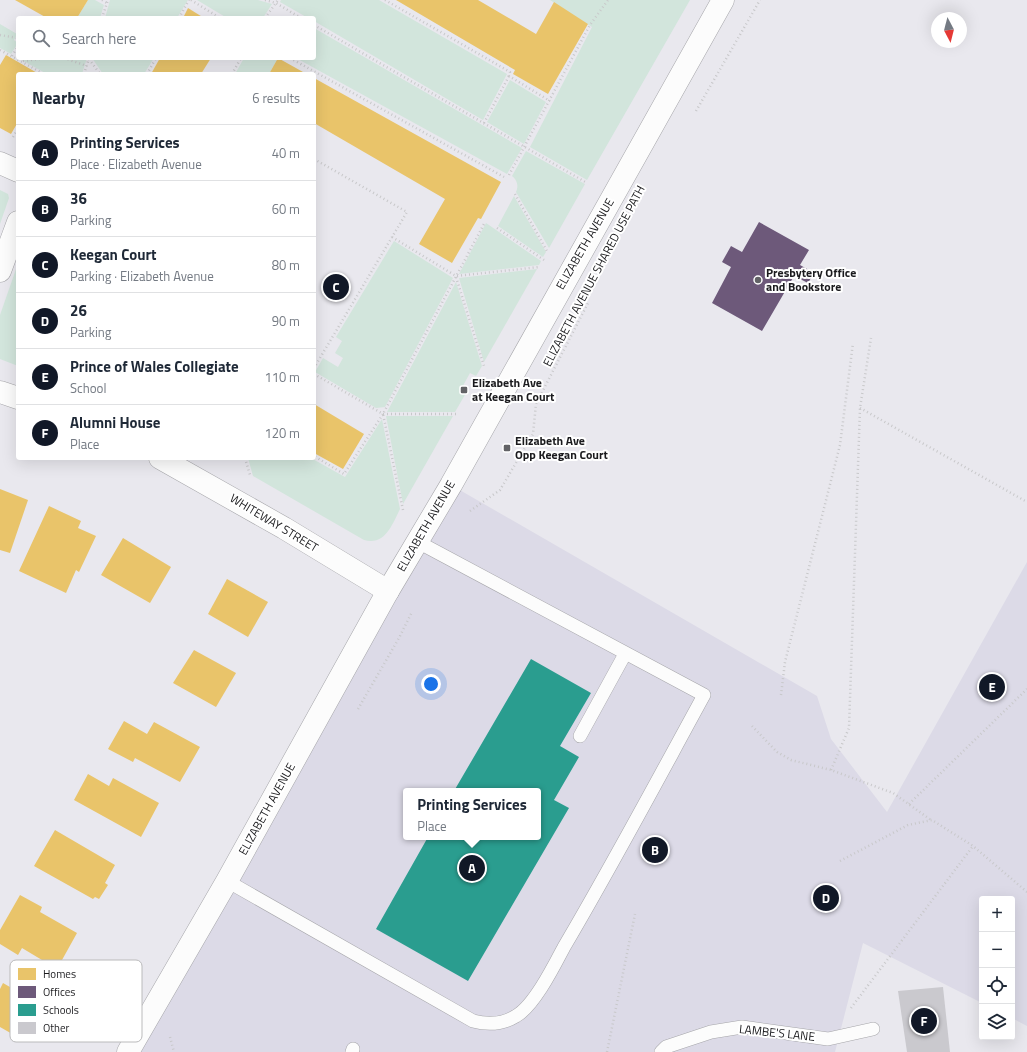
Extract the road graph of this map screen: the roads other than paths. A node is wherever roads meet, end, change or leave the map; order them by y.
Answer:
1 (723, 0) edge
2 (0, 163) edge
3 (16, 170) edge
4 (16, 227) edge
5 (0, 270) edge
6 (0, 392) edge
7 (16, 397) edge
8 (164, 460) edge
9 (418, 542) junction
10 (388, 591) junction
11 (625, 654) junction
12 (580, 736) dead end
13 (227, 881) junction
14 (142, 1028) edge
15 (873, 1029) dead end
16 (134, 1042) edge
17 (128, 1052) edge
18 (661, 1052) edge

1 - 9 main road, ELIZABETH AVENUE
2 - 3 main road
4 - 5 main road
6 - 7 main road
8 - 10 main road, WHITEWAY STREET
9 - 10 main road, ELIZABETH AVENUE
9 - 11 lane
10 - 13 main road, ELIZABETH AVENUE
11 - 12 lane
11 - 13 lane
13 - 14 main road, ELIZABETH AVENUE
15 - 18 lane, LAMBE'S LANE
16 - 17 main road, ELIZABETH AVENUE

